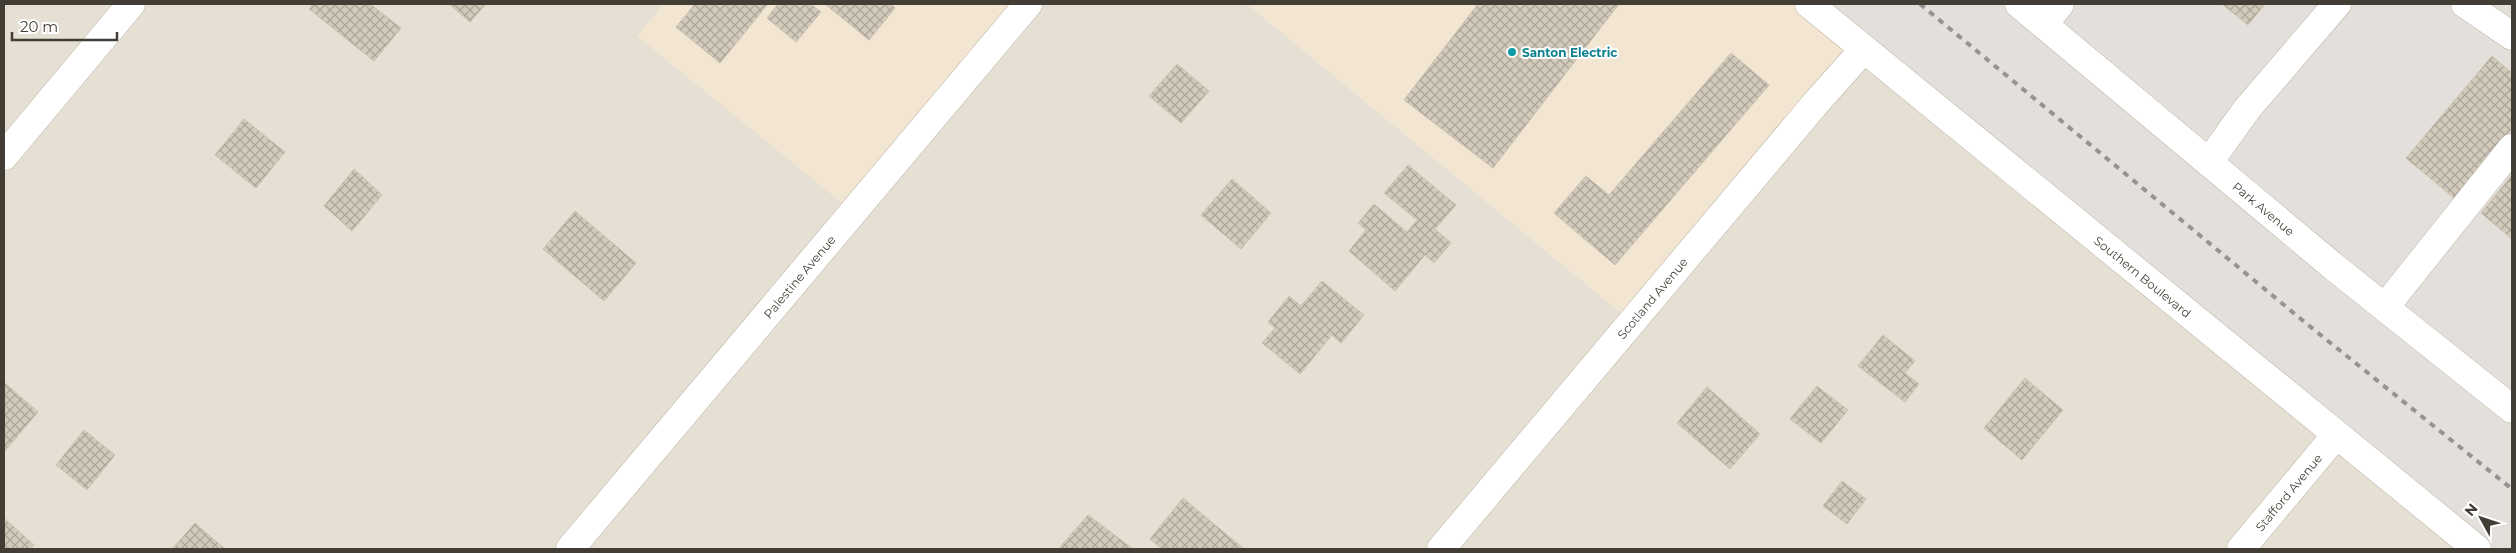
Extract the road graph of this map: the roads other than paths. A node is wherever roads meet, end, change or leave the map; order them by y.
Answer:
1 (131, 4) edge
2 (1028, 4) edge
3 (1809, 4) edge
4 (2019, 4) edge
5 (2337, 4) edge
6 (2465, 4) edge
7 (2052, 14) edge
8 (2512, 36) edge
9 (1864, 49) junction
10 (2512, 148) edge
11 (4, 156) edge
12 (2209, 162) junction
13 (2385, 307) junction
14 (2512, 409) edge
15 (2336, 435) junction
16 (570, 549) edge
17 (1441, 549) edge
18 (2241, 549) edge
19 (2477, 549) edge

1 - 11 street
2 - 16 street, Palestine Avenue
3 - 9 street, Southern Boulevard
4 - 7 street, Park Avenue
5 - 12 street
6 - 8 street
7 - 12 street, Park Avenue
9 - 15 street, Southern Boulevard
9 - 17 street, Scotland Avenue
10 - 13 street
12 - 13 street, Park Avenue
13 - 14 street, Park Avenue
15 - 18 street, Stafford Avenue
15 - 19 street, Southern Boulevard

